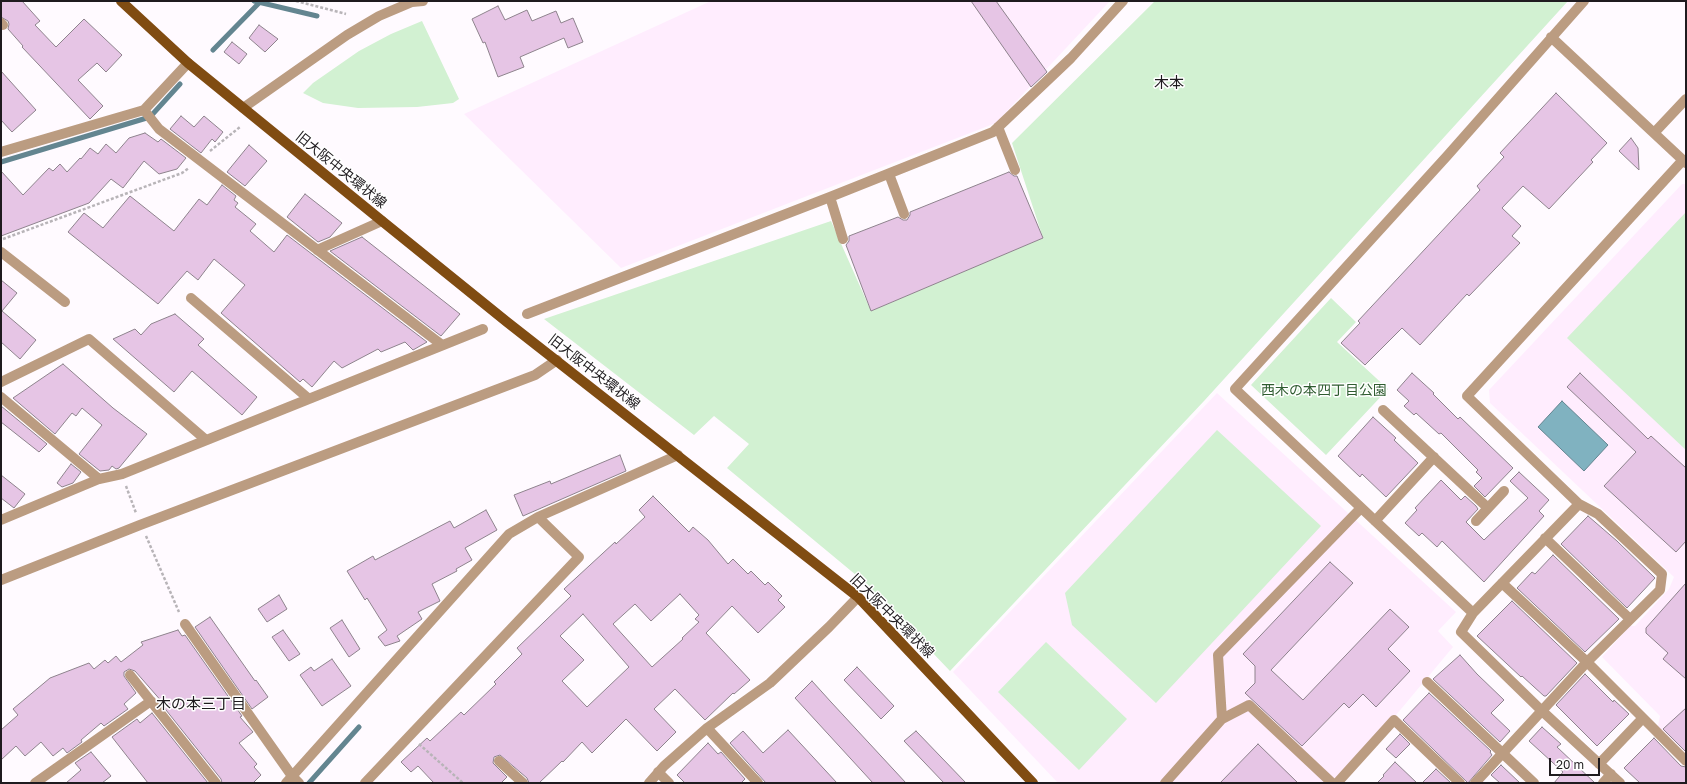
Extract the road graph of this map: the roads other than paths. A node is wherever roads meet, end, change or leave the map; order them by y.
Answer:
1 (121, 1) edge
2 (412, 1) edge
3 (423, 1) edge
4 (1123, 1) edge
5 (1584, 1) edge
6 (1551, 37) junction
7 (188, 63) junction
8 (1686, 99) edge
9 (243, 108) junction
10 (144, 110) junction
11 (998, 127) junction
12 (1654, 133) junction
13 (1, 152) edge
14 (1684, 162) edge
15 (1015, 170) dead end
16 (888, 174) junction
17 (830, 197) junction
18 (904, 214) dead end
19 (382, 221) junction
20 (843, 239) dead end
21 (317, 250) junction
22 (1, 252) edge
23 (191, 298) dead end
24 (65, 302) dead end
25 (527, 314) dead end
26 (483, 329) dead end
27 (442, 345) junction
28 (557, 360) junction
29 (1, 382) edge
30 (1, 397) edge
31 (309, 399) junction
32 (1383, 410) dead end
33 (206, 440) junction
34 (678, 456) junction
35 (1434, 457) junction
36 (99, 479) junction
37 (1504, 491) dead end
38 (1579, 504) junction
39 (1361, 508) junction
40 (1488, 508) junction
41 (538, 518) junction
42 (1, 520) edge
43 (1375, 521) junction
44 (1476, 521) dead end
45 (1545, 538) junction
46 (1, 580) edge
47 (1502, 583) junction
48 (858, 597) junction
49 (1473, 613) junction
50 (1630, 619) junction
51 (185, 624) road end
52 (1587, 662) junction
53 (130, 675) dead end
54 (1427, 682) dead end
55 (150, 700) junction
56 (1541, 710) junction
57 (1222, 719) junction
58 (1642, 719) junction
59 (707, 728) junction
60 (1502, 754) junction
61 (499, 761) dead end
62 (1686, 761) edge
63 (1600, 764) junction
64 (658, 772) junction
65 (1611, 774) junction
66 (292, 781) edge
67 (35, 783) edge
68 (216, 783) edge
69 (365, 783) edge
70 (523, 783) edge
71 (649, 783) edge
72 (669, 783) edge
73 (758, 783) edge
74 (1033, 783) edge
75 (1165, 783) edge
76 (1332, 783) edge
77 (1338, 783) edge
78 (1460, 783) edge
79 (1475, 783) edge
80 (1534, 783) edge
81 (1603, 783) edge
82 (1620, 783) edge

1 - 7 main road, 旧大阪中央環状線
2 - 3 street
2 - 9 street
4 - 11 street
5 - 6 street
6 - 12 street
6 - 39 street
7 - 9 main road, 旧大阪中央環状線
7 - 10 street
8 - 12 street
9 - 19 main road, 旧大阪中央環状線
10 - 13 street
10 - 21 street
11 - 15 street
11 - 16 street
12 - 14 street
14 - 38 street
16 - 17 street
16 - 18 street
17 - 20 street
17 - 25 street
19 - 21 street
19 - 28 main road, 旧大阪中央環状線
21 - 27 street
22 - 24 street
23 - 31 street
26 - 27 street
27 - 31 street
28 - 34 main road, 旧大阪中央環状線
28 - 46 street
29 - 33 street
30 - 36 street
31 - 33 street
32 - 35 street
33 - 36 street
34 - 41 street
34 - 48 main road, 旧大阪中央環状線
35 - 40 street
35 - 43 street
36 - 42 street
37 - 40 street
38 - 45 street
38 - 50 street
39 - 43 street
39 - 57 street
40 - 44 street
41 - 66 street
41 - 69 street
43 - 49 street
45 - 47 street
45 - 50 street
47 - 49 street
47 - 52 street
48 - 59 street
48 - 74 main road, 旧大阪中央環状線
49 - 56 street
50 - 52 street
51 - 66 street
52 - 56 street
52 - 58 street
53 - 55 street
54 - 60 street
55 - 67 street
55 - 68 street
56 - 60 street
56 - 63 street
57 - 75 street
57 - 76 street
58 - 62 street
58 - 63 street
59 - 64 street
59 - 73 street
60 - 79 street
60 - 80 street
61 - 70 street
63 - 65 street
64 - 71 street
64 - 72 street
65 - 81 street
65 - 82 street
77 - 78 street

